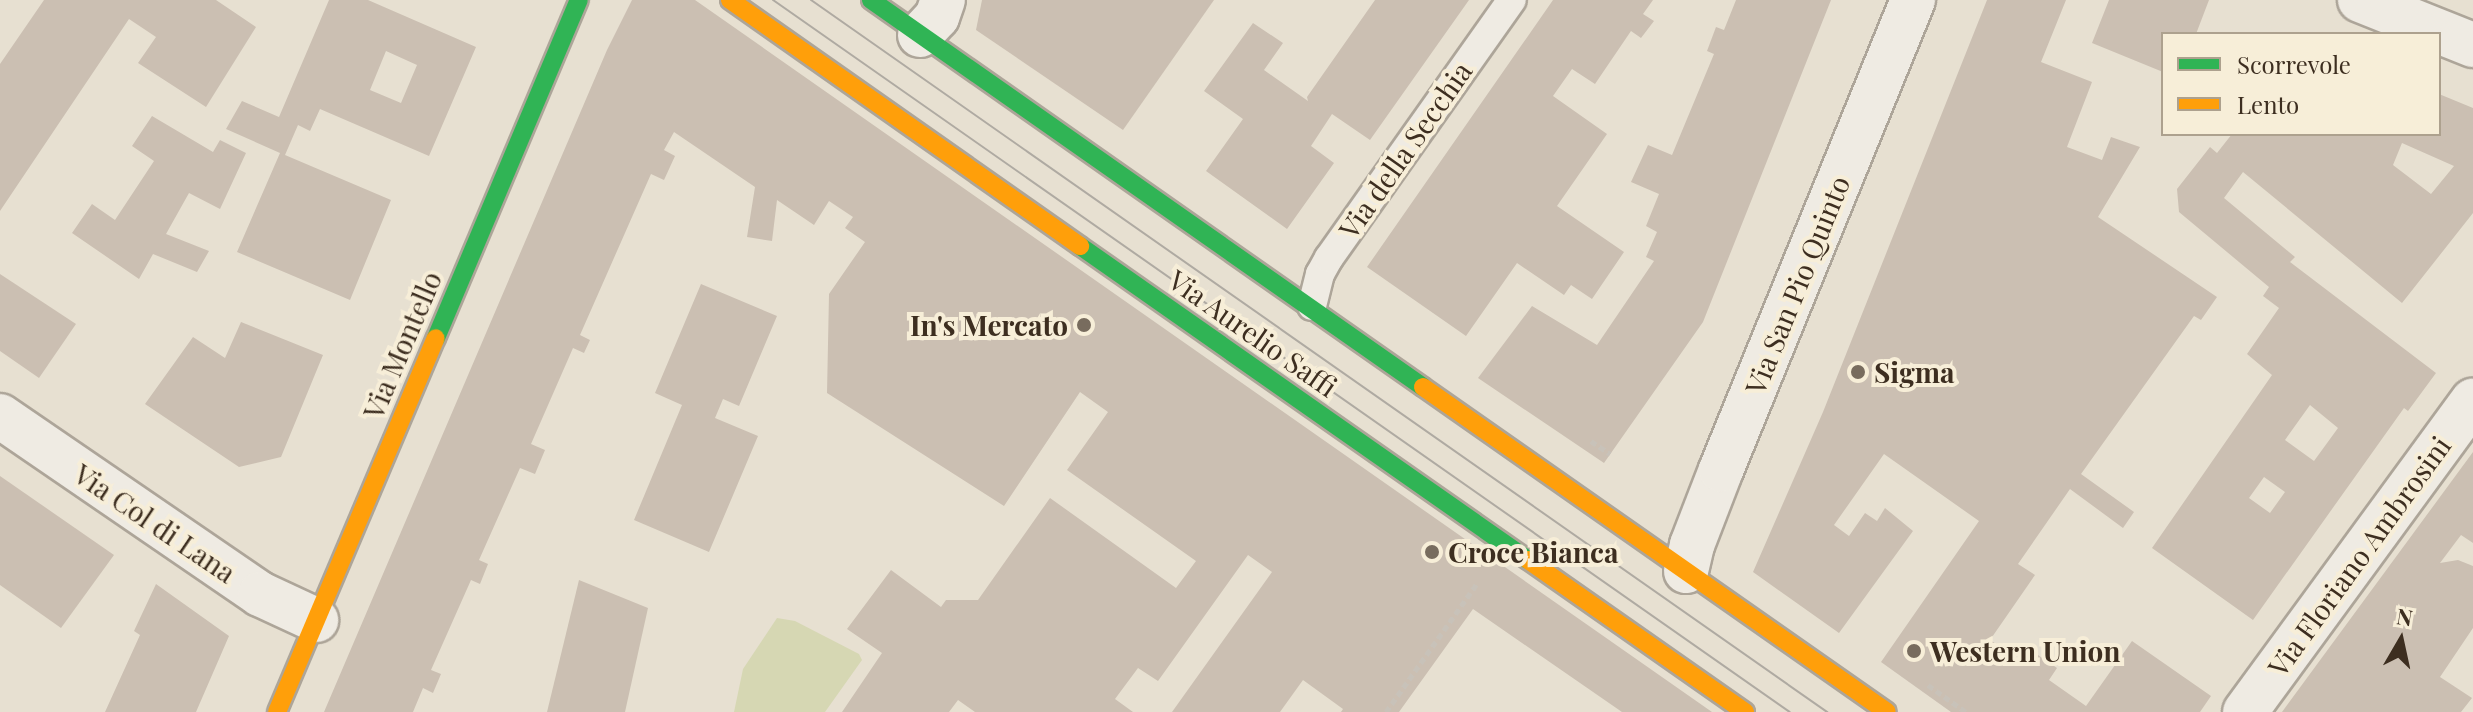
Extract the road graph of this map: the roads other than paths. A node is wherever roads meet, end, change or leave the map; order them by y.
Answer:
1 (579, 0) edge
2 (730, 0) edge
3 (871, 0) edge
4 (1512, 0) edge
5 (1913, 0) edge
6 (2360, 0) edge
7 (932, 17) edge
8 (2440, 32) edge
9 (2441, 32) edge
10 (2473, 45) edge
11 (1312, 306) junction
12 (2473, 401) edge
13 (0, 416) edge
14 (1686, 571) junction
15 (316, 620) junction
16 (277, 712) edge
17 (1745, 712) edge
18 (1887, 712) edge
19 (2245, 712) edge

1 - 15 street, Via Montello
2 - 17 street, Via Aurelio Saffi
3 - 7 street, Via Aurelio Saffi
4 - 11 lane, Via della Secchia
5 - 14 street, Via San Pio Quinto
6 - 8 street
7 - 11 street, Via Aurelio Saffi
9 - 10 street
11 - 14 street, Via Aurelio Saffi
12 - 19 street, Via Floriano Ambrosini
13 - 15 street, Via Col di Lana
14 - 18 street, Via Aurelio Saffi
15 - 16 street, Via Montello

